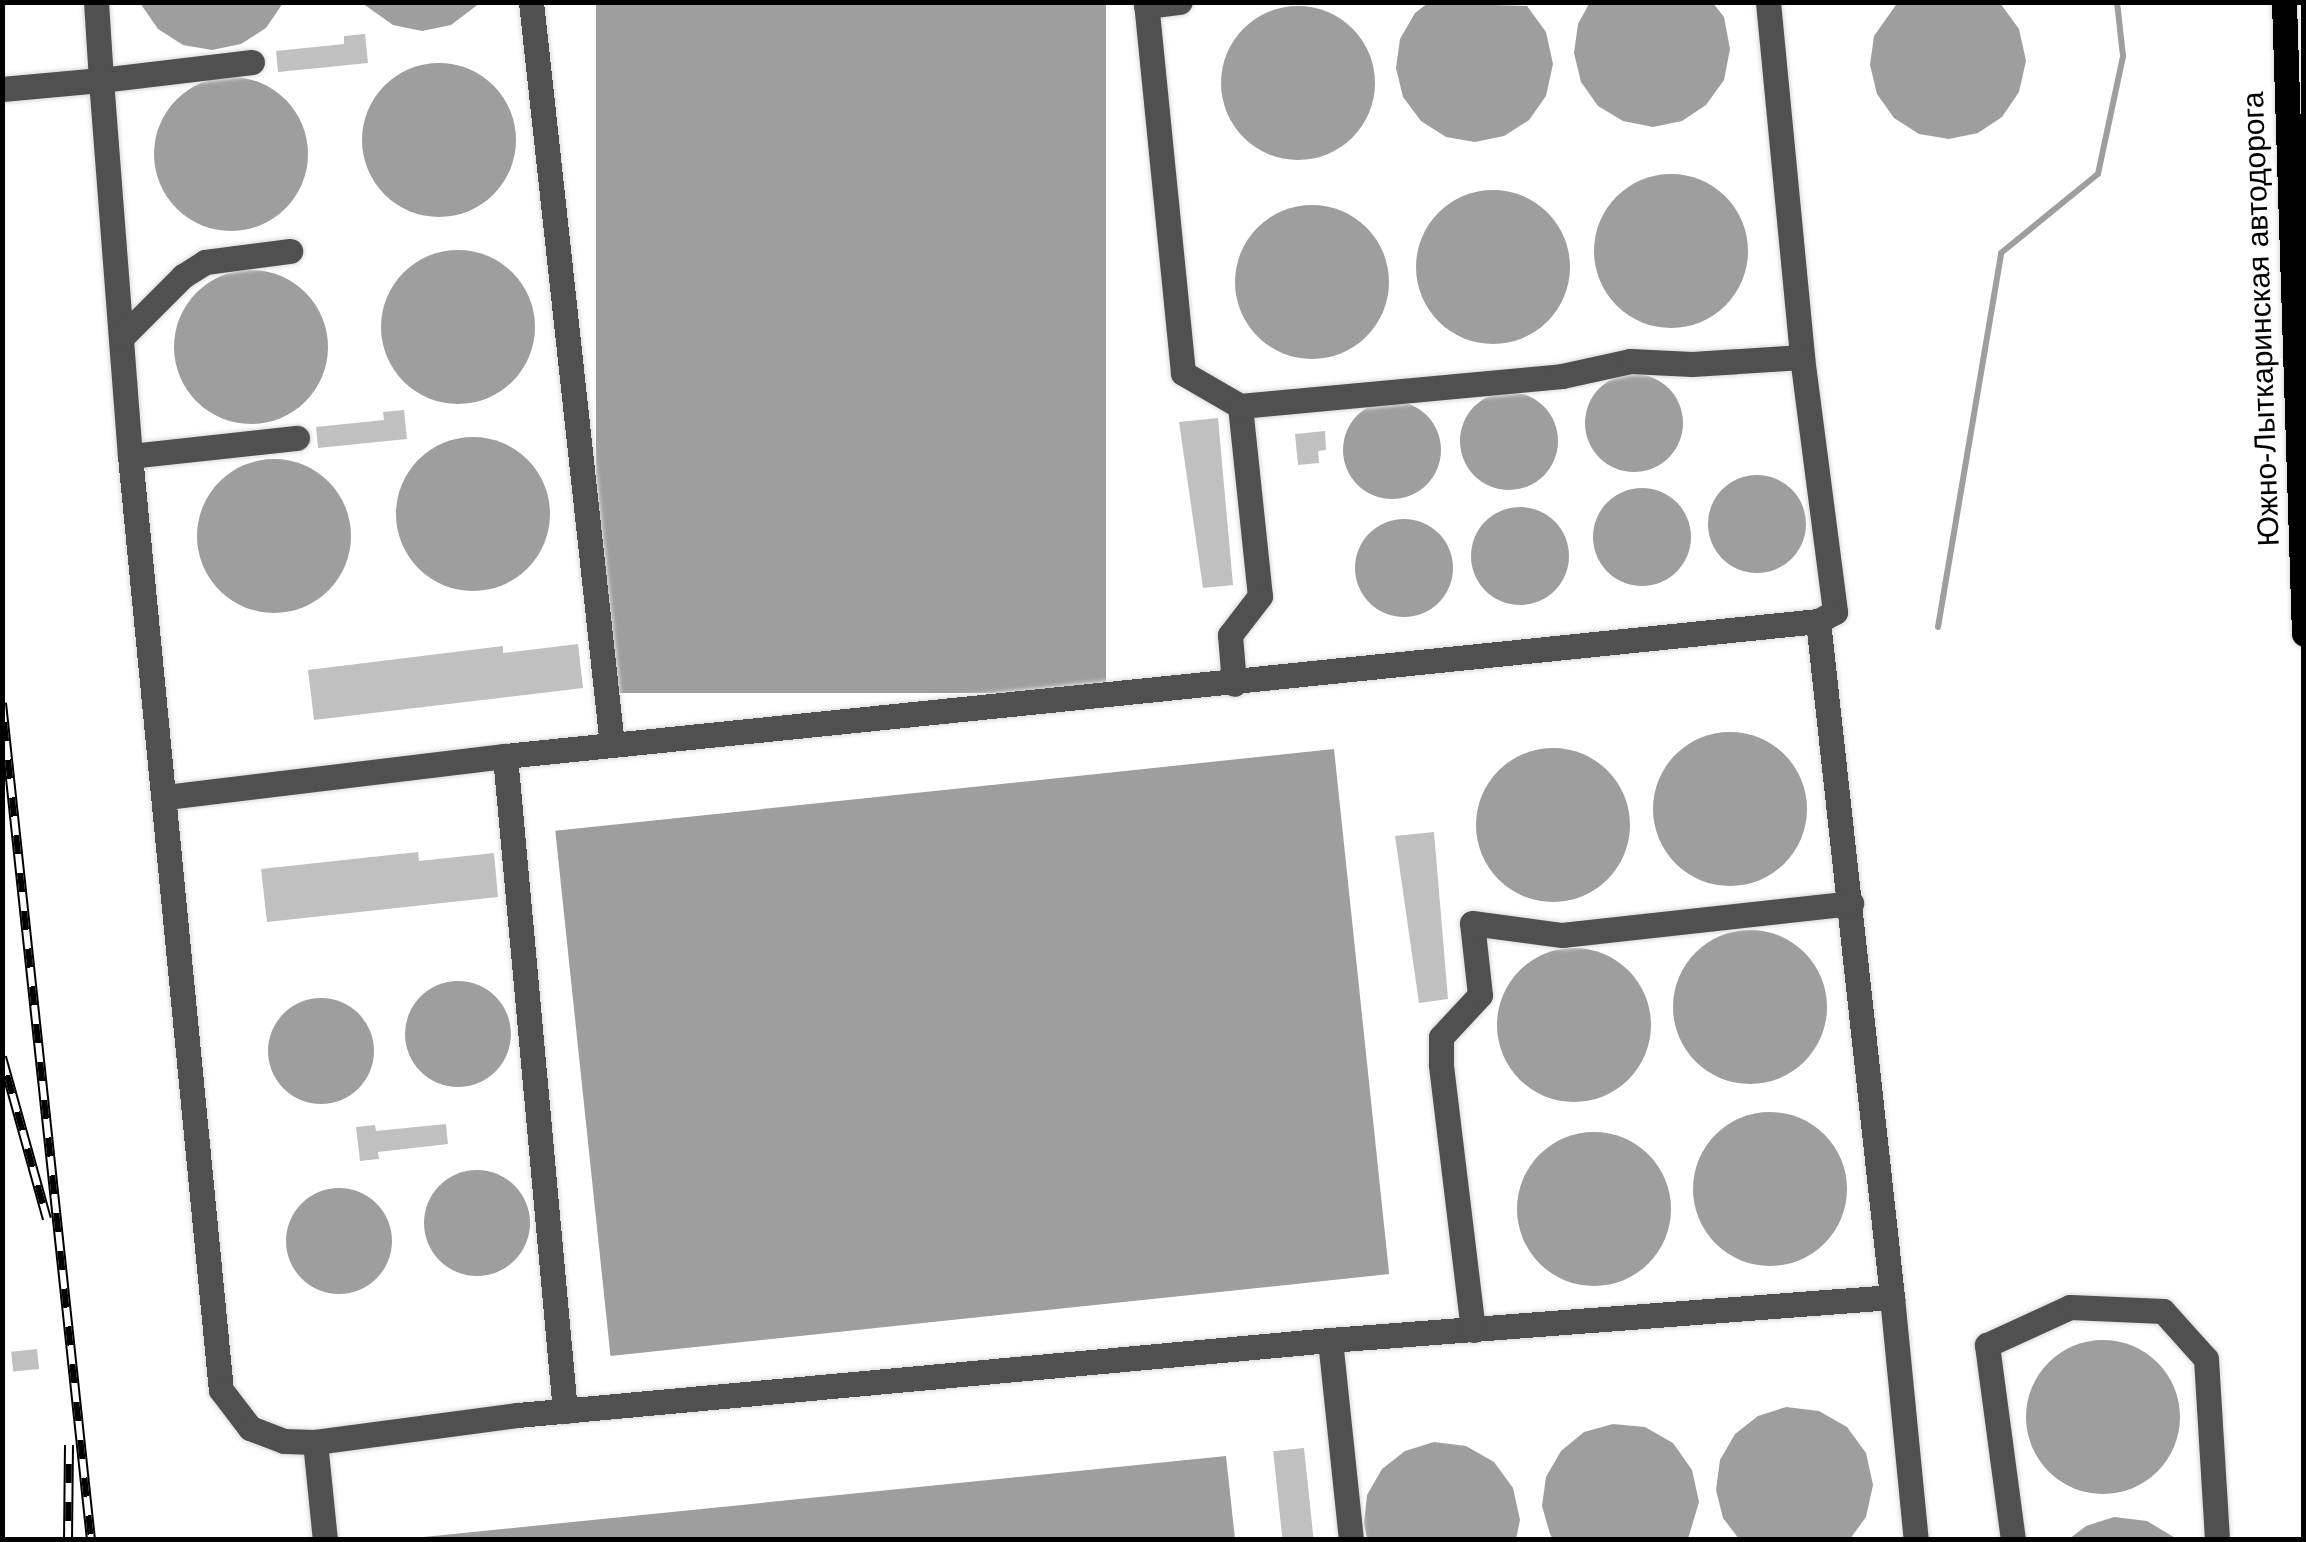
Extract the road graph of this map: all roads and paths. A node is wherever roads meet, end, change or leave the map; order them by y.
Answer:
1 (96, 2) edge
2 (531, 2) edge
3 (1180, 2) edge
4 (1768, 2) edge
5 (2284, 2) edge
6 (1146, 4) edge
7 (252, 62) dead end
8 (102, 80) junction
9 (2, 89) edge
10 (290, 250) dead end
11 (122, 338) junction
12 (1802, 357) junction
13 (1240, 406) junction
14 (297, 438) dead end
15 (130, 456) junction
16 (1818, 621) junction
17 (2304, 634) edge
18 (1234, 684) junction
19 (612, 745) junction
20 (506, 756) junction
21 (166, 798) junction
22 (1851, 903) junction
23 (1892, 1297) junction
24 (1472, 1330) junction
25 (1330, 1340) junction
26 (565, 1411) junction
27 (315, 1442) junction
28 (325, 1540) edge
29 (1351, 1540) edge
30 (1916, 1540) edge
31 (2013, 1540) edge
32 (2217, 1540) edge

1 - 8 lane
2 - 19 lane
3 - 6 lane
4 - 12 lane
5 - 17 main road, Южно-Лыткаринская автодорога
6 - 13 lane
7 - 8 lane
8 - 9 lane
8 - 11 lane
10 - 11 lane
11 - 15 lane
12 - 13 lane
12 - 16 lane
13 - 18 lane
14 - 15 lane
15 - 21 lane
16 - 18 lane
16 - 22 lane
18 - 19 lane
19 - 20 lane
20 - 21 lane
20 - 26 lane
21 - 27 lane
22 - 23 lane
22 - 24 lane
23 - 24 lane
23 - 30 lane
24 - 25 lane
25 - 26 lane
25 - 29 lane
26 - 27 lane
27 - 28 lane
31 - 32 lane

